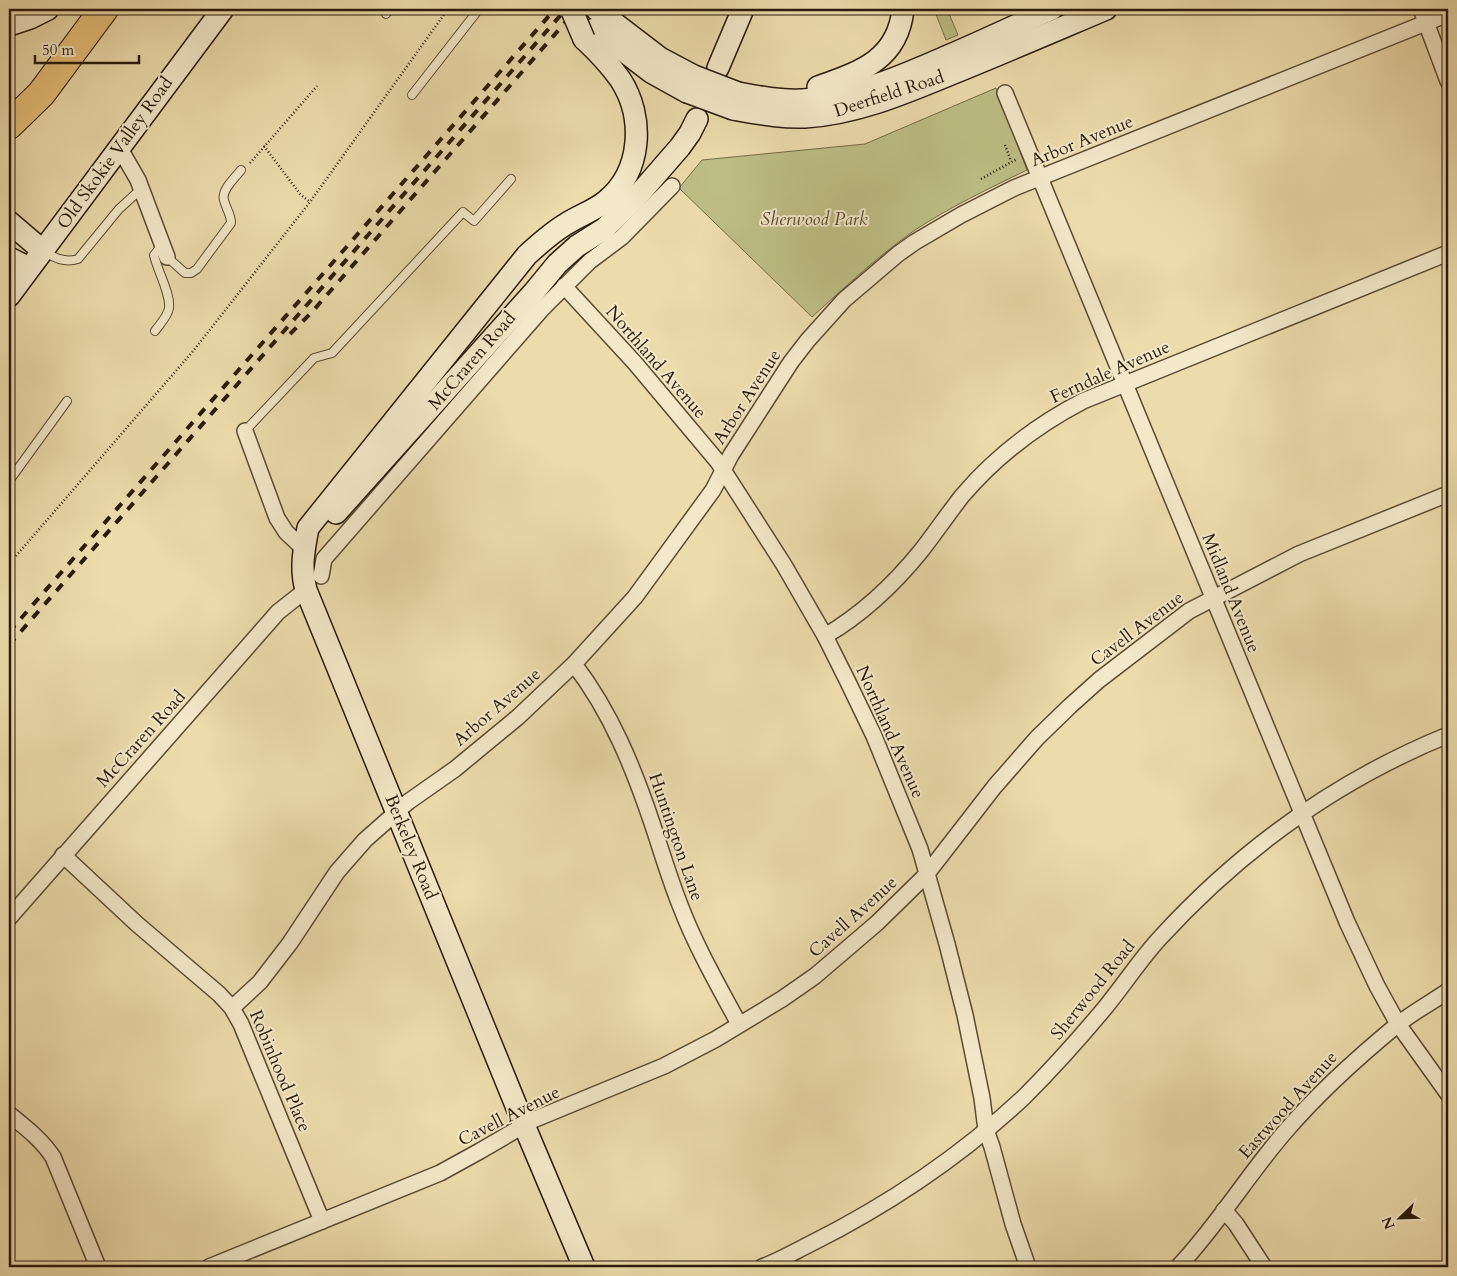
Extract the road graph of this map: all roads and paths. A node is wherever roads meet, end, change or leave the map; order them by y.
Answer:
1 (48, 9) edge
2 (104, 9) edge
3 (222, 9) edge
4 (448, 9) edge
5 (479, 9) edge
6 (743, 9) edge
7 (902, 9) edge
8 (1052, 9) edge
9 (1106, 9) edge
10 (571, 10) edge
11 (1448, 14) edge
12 (1423, 16) edge
13 (595, 23) edge
14 (9, 25) edge
15 (993, 46) junction
16 (718, 68) dead end
17 (1448, 81) edge
18 (317, 86) dead end
19 (1005, 92) dead end
20 (412, 95) dead end
21 (780, 100) junction
22 (736, 101) junction
23 (697, 119) dead end
24 (9, 125) edge
25 (1005, 145) dead end
26 (264, 146) junction
27 (119, 147) junction
28 (1030, 154) junction
29 (1011, 161) junction
30 (250, 163) dead end
31 (241, 170) dead end
32 (1040, 178) junction
33 (511, 179) dead end
34 (981, 179) dead end
35 (672, 186) dead end
36 (142, 189) junction
37 (310, 202) junction
38 (9, 222) edge
39 (43, 251) junction
40 (165, 251) junction
41 (1448, 253) edge
42 (9, 258) edge
43 (29, 268) junction
44 (564, 286) junction
45 (9, 296) edge
46 (155, 331) dead end
47 (1125, 384) junction
48 (67, 401) dead end
49 (245, 431) joint
50 (723, 472) junction
51 (9, 481) edge
52 (1448, 494) edge
53 (304, 549) junction
54 (9, 564) edge
55 (313, 583) junction
56 (1212, 598) junction
57 (825, 636) junction
58 (574, 664) junction
59 (1448, 735) edge
60 (396, 812) junction
61 (1302, 813) junction
62 (63, 855) junction
63 (926, 874) junction
64 (9, 918) edge
65 (1448, 991) edge
66 (232, 1008) junction
67 (739, 1024) junction
68 (1398, 1024) junction
69 (1448, 1094) edge
70 (9, 1114) edge
71 (524, 1125) junction
72 (986, 1130) junction
73 (1224, 1210) junction
74 (322, 1221) junction
75 (98, 1267) edge
76 (209, 1267) edge
77 (584, 1267) edge
78 (762, 1267) edge
79 (1028, 1267) edge
80 (1178, 1267) edge
81 (1264, 1267) edge

1 - 14 main road
2 - 24 highway
3 - 27 main road, Old Skokie Valley Road
4 - 37 path
5 - 20 lane
6 - 16 main road
7 - 21 main road
8 - 15 main road, Deerfield Road
9 - 15 main road, Deerfield Road
10 - 13 main road, bridge
11 - 12 street, Arbor Avenue
12 - 17 street
12 - 32 street, Arbor Avenue
13 - 22 main road, Deerfield Road, bridge
13 - 53 main road, Berkeley Road
15 - 21 main road, Deerfield Road
15 - 22 main road, Deerfield Road
18 - 26 path
19 - 28 street, Midland Avenue
21 - 22 main road, Deerfield Road
23 - 53 main road
25 - 29 path
26 - 30 path
26 - 37 path
27 - 36 street
27 - 39 main road, Old Skokie Valley Road
28 - 29 path
28 - 32 street, Midland Avenue
29 - 34 path
31 - 40 lane
32 - 47 street, Midland Avenue
32 - 50 street, Arbor Avenue
33 - 49 lane
35 - 44 street, McCraren Road
36 - 39 lane
36 - 40 street
37 - 54 path
38 - 39 main road
39 - 43 main road, Old Skokie Valley Road
40 - 46 lane
41 - 47 street, Ferndale Avenue
42 - 43 main road
43 - 45 main road, Old Skokie Valley Road
44 - 50 street, Northland Avenue
44 - 55 street, McCraren Road
47 - 56 street, Midland Avenue
47 - 57 street, Ferndale Avenue
48 - 51 lane
49 - 53 street
50 - 57 street, Northland Avenue
50 - 58 street, Arbor Avenue
52 - 56 street, Cavell Avenue
53 - 55 main road, Berkeley Road
55 - 60 main road, Berkeley Road
55 - 62 street, McCraren Road
56 - 61 street, Midland Avenue
56 - 63 street, Cavell Avenue
57 - 63 street, Northland Avenue
58 - 60 street, Arbor Avenue
58 - 67 street, Huntington Lane
59 - 61 street, Sherwood Road
60 - 66 street, Arbor Avenue
60 - 71 main road, Berkeley Road
61 - 68 street, Midland Avenue
61 - 72 street, Sherwood Road
62 - 64 street, McCraren Road
62 - 66 street, Robinhood Place
63 - 67 street, Cavell Avenue
63 - 72 street, Northland Avenue
65 - 68 street, Eastwood Avenue
66 - 74 street, Robinhood Place
67 - 71 street, Cavell Avenue
68 - 69 street, Midland Avenue
68 - 73 street, Eastwood Avenue
70 - 75 street
71 - 74 street, Cavell Avenue
71 - 77 main road, Berkeley Road
72 - 78 street, Sherwood Road
72 - 79 street, Northland Avenue
73 - 80 street, Eastwood Avenue
73 - 81 street
74 - 76 street, Cavell Avenue

